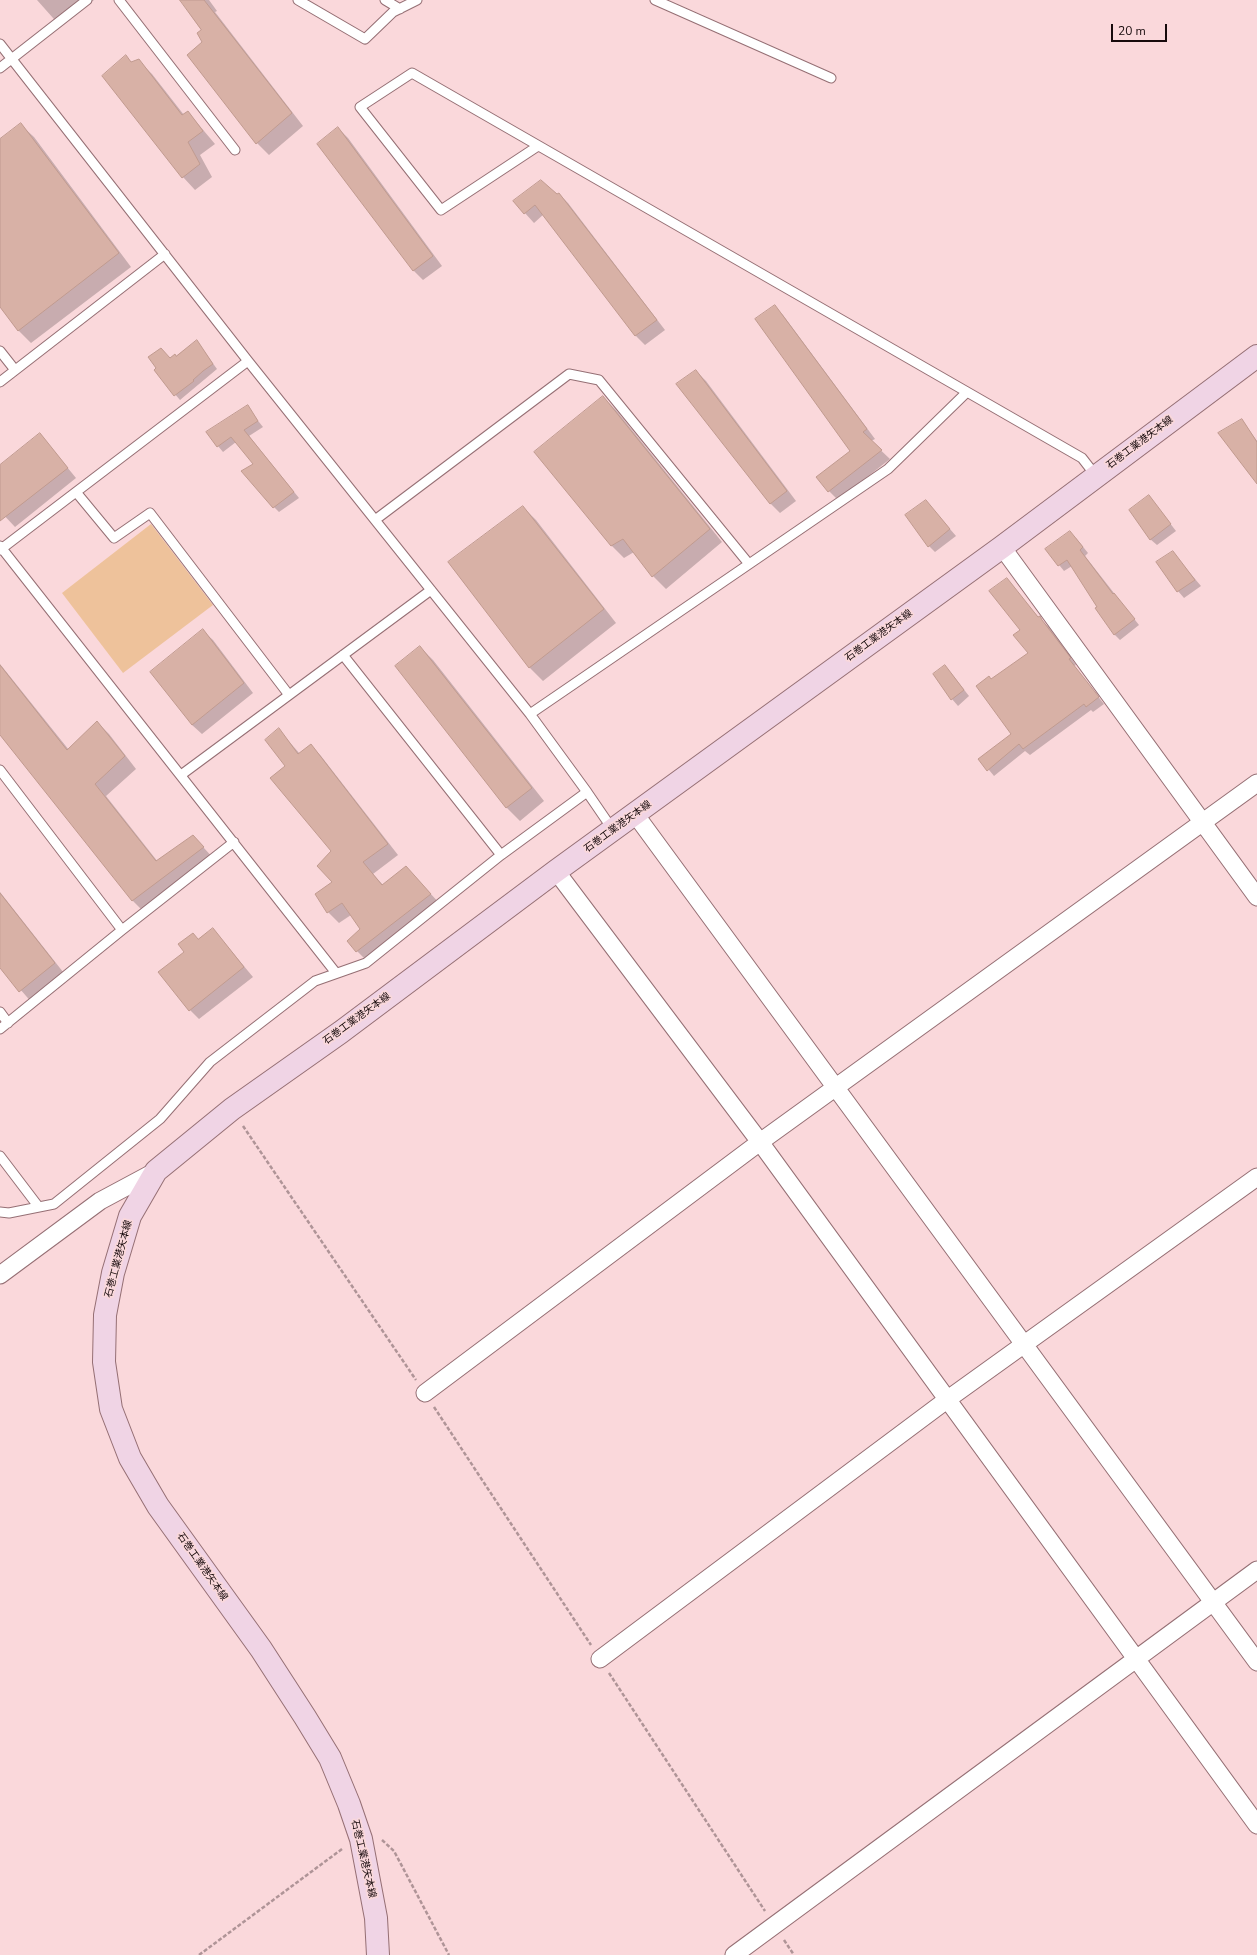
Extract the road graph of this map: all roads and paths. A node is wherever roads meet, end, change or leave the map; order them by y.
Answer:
1 (87, 0) edge
2 (119, 0) edge
3 (298, 0) edge
4 (385, 0) edge
5 (418, 0) edge
6 (655, 0) edge
7 (400, 9) junction
8 (0, 44) edge
9 (12, 59) junction
10 (0, 68) edge
11 (831, 78) dead end
12 (538, 146) junction
13 (235, 150) dead end
14 (165, 254) junction
15 (0, 351) edge
16 (1257, 356) edge
17 (248, 360) junction
18 (15, 370) junction
19 (0, 382) edge
20 (967, 392) junction
21 (1096, 476) junction
22 (76, 492) junction
23 (375, 520) junction
24 (1002, 547) junction
25 (1, 548) edge
26 (749, 564) junction
27 (431, 590) junction
28 (343, 655) junction
29 (289, 695) junction
30 (530, 714) junction
31 (0, 770) edge
32 (181, 775) junction
33 (1257, 783) edge
34 (587, 792) junction
35 (635, 814) junction
36 (1203, 822) junction
37 (613, 830) junction
38 (234, 842) junction
39 (501, 855) junction
40 (556, 871) junction
41 (1257, 897) edge
42 (122, 930) junction
43 (336, 973) junction
44 (0, 1012) edge
45 (8, 1023) junction
46 (0, 1029) edge
47 (836, 1087) junction
48 (232, 1109) junction
49 (760, 1142) junction
50 (0, 1156) edge
51 (156, 1171) junction
52 (1257, 1177) edge
53 (38, 1206) junction
54 (0, 1212) edge
55 (0, 1275) edge
56 (1024, 1345) junction
57 (425, 1393) junction
58 (948, 1399) junction
59 (1257, 1570) edge
60 (1214, 1601) junction
61 (600, 1659) junction
62 (1136, 1660) junction
63 (1257, 1662) edge
64 (1257, 1825) edge
65 (360, 1839) junction
66 (774, 1925) junction
67 (199, 1955) edge
68 (378, 1955) edge
69 (448, 1955) edge
70 (734, 1955) edge

1 - 9 lane
2 - 13 lane
3 - 7 lane
4 - 7 lane
5 - 7 lane
6 - 11 lane
8 - 9 lane
9 - 10 lane
9 - 14 lane
12 - 12 lane
12 - 20 lane
14 - 17 lane
14 - 18 lane
15 - 18 lane
16 - 21 main road, 石巻工業港矢本線
17 - 22 lane
17 - 23 lane
18 - 19 lane
20 - 21 lane
20 - 26 lane
21 - 24 main road, 石巻工業港矢本線
22 - 25 lane
22 - 29 lane
23 - 26 lane
23 - 27 lane
24 - 35 main road, 石巻工業港矢本線
24 - 36 street
25 - 32 lane
26 - 30 lane
27 - 28 lane
27 - 30 lane
28 - 29 lane
28 - 39 lane
29 - 32 lane
30 - 34 lane
31 - 42 lane
32 - 38 lane
33 - 36 street
34 - 37 lane
34 - 39 lane
35 - 37 main road, 石巻工業港矢本線
35 - 47 street
36 - 41 street
36 - 47 street
37 - 40 main road, 石巻工業港矢本線
38 - 42 lane
38 - 43 lane
39 - 43 lane
40 - 48 main road, 石巻工業港矢本線
40 - 49 street
42 - 45 lane
43 - 53 lane
44 - 45 lane
45 - 46 lane
47 - 49 street
47 - 56 street
48 - 51 main road, 石巻工業港矢本線
48 - 57 path
49 - 57 street
49 - 58 street
50 - 53 lane
51 - 55 street
51 - 65 main road, 石巻工業港矢本線
52 - 56 street
53 - 54 lane
56 - 58 street
56 - 60 street
57 - 61 path
58 - 61 street
58 - 62 street
59 - 60 street
60 - 62 street
60 - 63 street
61 - 66 path
62 - 64 street
62 - 66 street
65 - 67 path
65 - 68 main road, 石巻工業港矢本線
65 - 69 path
66 - 70 street

